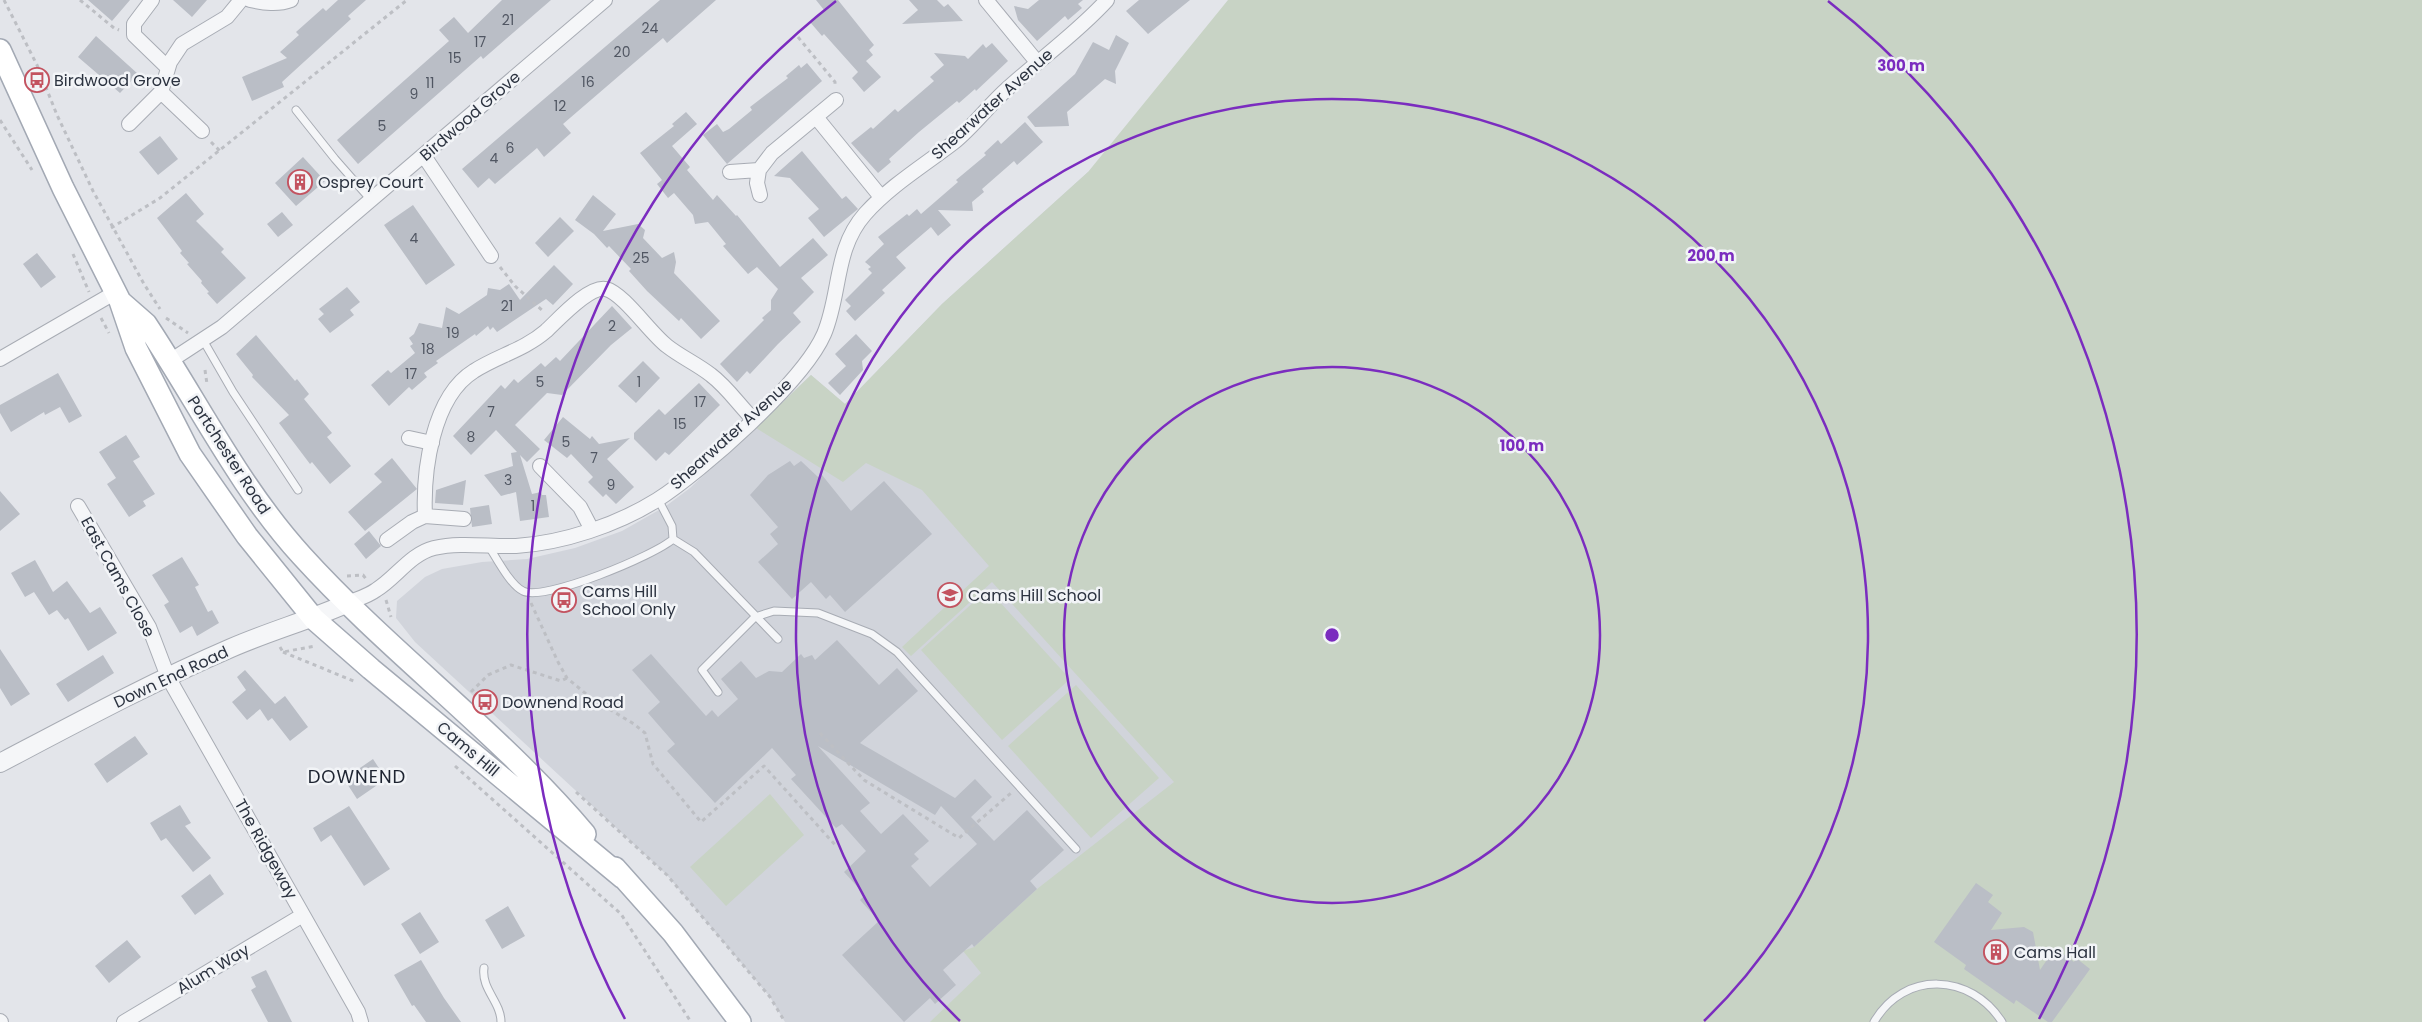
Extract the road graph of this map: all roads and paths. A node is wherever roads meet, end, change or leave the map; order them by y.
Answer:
1 (4, 0) edge
2 (80, 0) edge
3 (152, 0) edge
4 (241, 0) edge
5 (250, 0) edge
6 (291, 0) edge
7 (408, 0) edge
8 (605, 0) edge
9 (986, 0) edge
10 (1107, 0) edge
11 (134, 35) junction
12 (798, 37) dead end
13 (0, 50) edge
14 (1037, 62) junction
15 (168, 68) junction
16 (161, 92) junction
17 (836, 100) joint
18 (296, 110) dead end
19 (816, 117) junction
20 (129, 124) dead end
21 (202, 132) dead end
22 (424, 156) junction
23 (760, 170) junction
24 (730, 172) dead end
25 (760, 195) dead end
26 (882, 197) junction
27 (372, 201) junction
28 (491, 256) joint
29 (118, 297) junction
30 (555, 323) junction
31 (203, 340) junction
32 (0, 359) edge
33 (170, 361) junction
34 (753, 419) junction
35 (409, 438) dead end
36 (432, 443) junction
37 (540, 466) dead end
38 (298, 490) dead end
39 (658, 499) junction
40 (78, 506) dead end
41 (425, 516) junction
42 (464, 519) dead end
43 (592, 530) junction
44 (673, 539) junction
45 (387, 540) dead end
46 (488, 545) junction
47 (534, 594) junction
48 (348, 603) junction
49 (755, 617) junction
50 (314, 619) junction
51 (778, 639) dead end
52 (282, 652) dead end
53 (353, 674) dead end
54 (168, 677) junction
55 (567, 678) junction
56 (359, 680) dead end
57 (365, 686) dead end
58 (718, 692) dead end
59 (468, 694) dead end
60 (820, 733) dead end
61 (0, 763) edge
62 (453, 764) dead end
63 (1019, 786) junction
64 (837, 847) dead end
65 (1076, 849) dead end
66 (623, 878) junction
67 (303, 915) junction
68 (719, 936) dead end
69 (484, 968) dead end
70 (124, 1022) edge
71 (361, 1022) edge
72 (501, 1022) edge
73 (691, 1022) edge
74 (740, 1022) edge
75 (785, 1022) edge
76 (1874, 1022) edge
77 (2002, 1022) edge

1 - 7 path
2 - 11 path
3 - 11 street
4 - 15 street
5 - 6 street
8 - 22 street, Birdwood Grove
9 - 14 street
10 - 14 street, Shearwater Avenue
11 - 15 street
12 - 17 path
13 - 29 main road, Portchester Road
14 - 26 street, Shearwater Avenue
15 - 16 street
16 - 20 street
16 - 21 street
17 - 19 street
18 - 27 lane
19 - 23 street
19 - 26 street
22 - 27 street, Birdwood Grove
22 - 28 street
23 - 24 street
23 - 25 street
26 - 34 street, Shearwater Avenue
27 - 31 street, Birdwood Grove
28 - 30 path
29 - 32 street
29 - 33 main road, Portchester Road
29 - 50 main road, Portchester Road
30 - 34 street
30 - 36 street
31 - 33 street, Birdwood Grove
31 - 38 lane
33 - 48 main road, Portchester Road
34 - 39 street, Shearwater Avenue
35 - 36 street
36 - 41 street
37 - 43 street
39 - 43 street, Shearwater Avenue
39 - 44 lane
40 - 54 street, East Cams Close
41 - 42 street
41 - 45 street
43 - 46 street, Shearwater Avenue
44 - 47 lane
44 - 49 lane
46 - 47 lane
46 - 48 street, Shearwater Avenue
47 - 55 path
48 - 50 street, Down End Road
48 - 66 main road, Cams Hill
49 - 51 lane
49 - 58 lane
49 - 63 lane
50 - 54 street, Down End Road
50 - 66 main road, Cams Hill
52 - 57 path
53 - 56 path
54 - 61 street, Down End Road
54 - 67 street, The Ridgeway
55 - 59 path
55 - 64 path
60 - 63 path
62 - 73 path
63 - 65 lane
66 - 74 main road, Cams Hill
67 - 70 street, Alum Way
67 - 71 street, The Ridgeway
68 - 75 path
69 - 72 lane
76 - 77 lane

